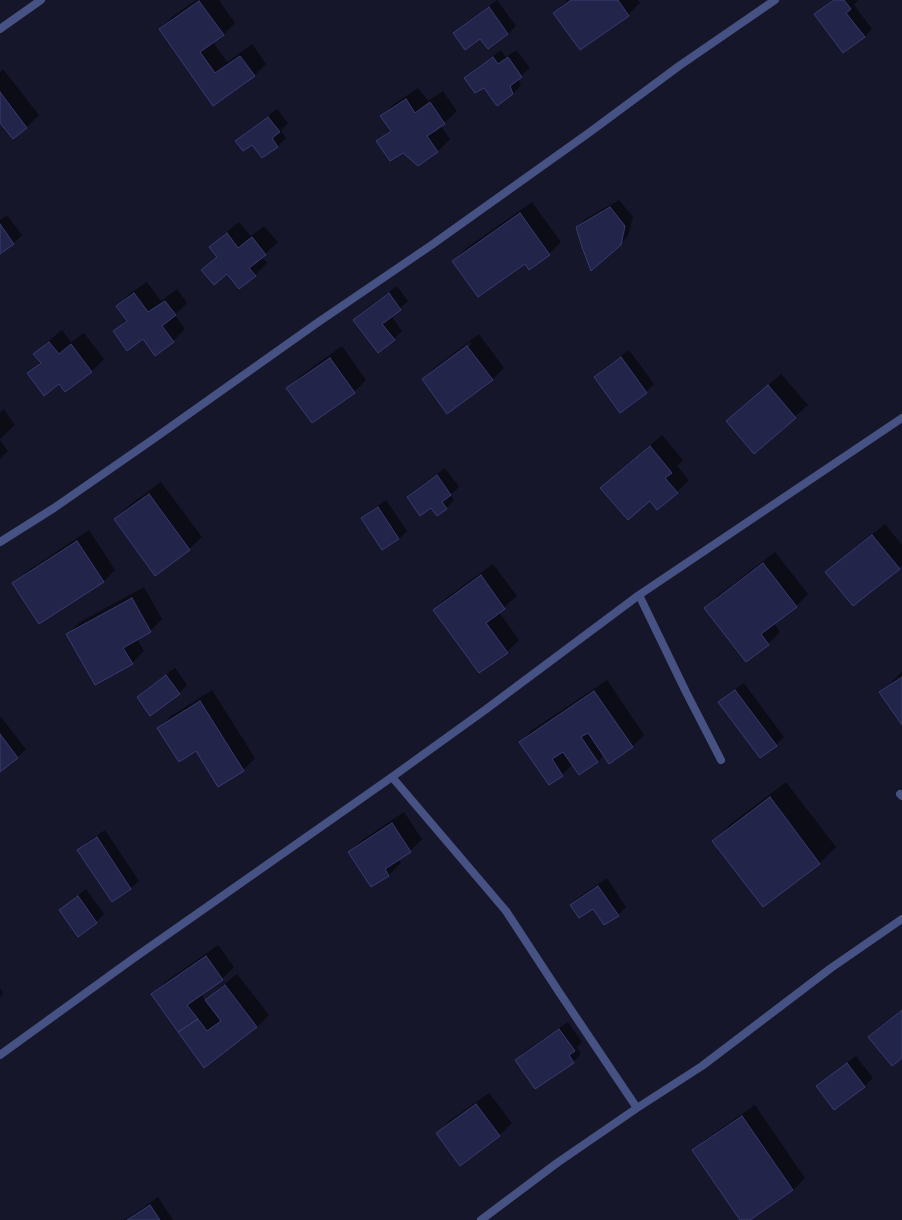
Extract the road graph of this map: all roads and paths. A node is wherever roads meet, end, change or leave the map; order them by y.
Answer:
1 (41, 0) edge
2 (775, 0) edge
3 (0, 29) edge
4 (902, 418) edge
5 (0, 542) edge
6 (639, 595) junction
7 (721, 760) dead end
8 (392, 777) junction
9 (902, 919) edge
10 (0, 1055) edge
11 (637, 1108) junction
12 (481, 1220) edge

1 - 3 street
2 - 5 street
4 - 6 street
6 - 7 street
6 - 8 street
8 - 10 street
8 - 11 street
9 - 11 street
11 - 12 street

